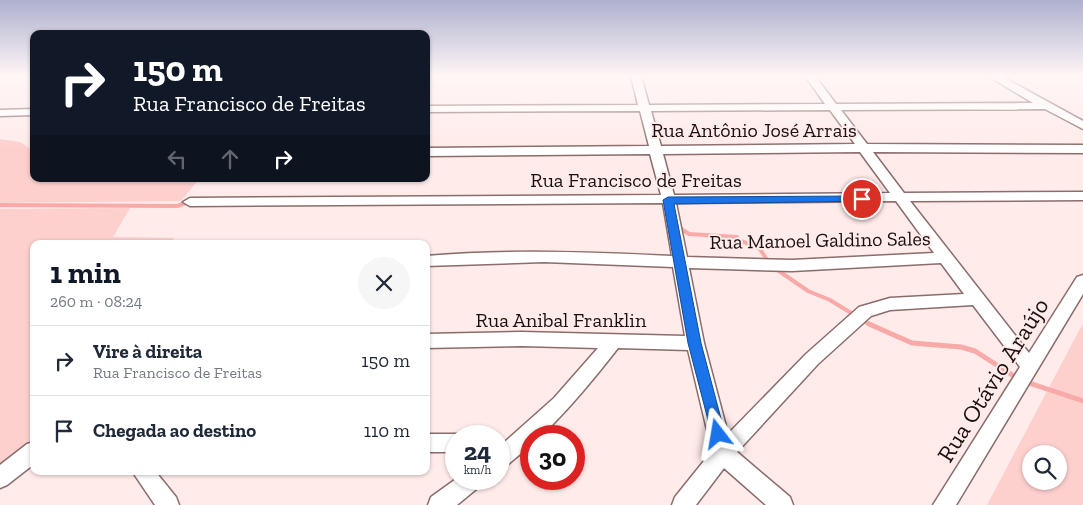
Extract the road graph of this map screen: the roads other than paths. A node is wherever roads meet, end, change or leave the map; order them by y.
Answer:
1 (642, 100) edge
2 (828, 100) edge
3 (1035, 100) edge
4 (1047, 106) junction
5 (834, 108) junction
6 (644, 109) junction
7 (430, 110) edge
8 (30, 112) edge
9 (0, 113) edge
10 (1083, 126) edge
11 (864, 148) junction
12 (1083, 149) edge
13 (655, 150) junction
14 (430, 152) edge
15 (1083, 196) edge
16 (901, 199) junction
17 (668, 200) junction
18 (190, 202) dead end
19 (946, 258) junction
20 (430, 261) edge
21 (680, 261) junction
22 (1083, 281) edge
23 (977, 299) junction
24 (614, 340) junction
25 (430, 341) edge
26 (695, 343) junction
27 (1030, 367) junction
28 (510, 442) edge
29 (430, 443) edge
30 (445, 444) edge
31 (723, 453) junction
32 (30, 454) edge
33 (145, 475) edge
34 (0, 478) edge
35 (459, 490) edge
36 (168, 505) edge
37 (439, 505) edge
38 (684, 505) edge
39 (782, 505) edge
40 (944, 505) edge

1 - 6 street
2 - 5 street
3 - 4 street
4 - 5 street
4 - 10 street
5 - 6 street
5 - 11 street
6 - 7 street
6 - 13 street
8 - 9 street
11 - 12 street, Rua Antônio José Arrais
11 - 13 street, Rua Antônio José Arrais
11 - 16 street
13 - 14 street, Rua Antônio José Arrais
13 - 17 street
15 - 16 street, Rua Francisco de Freitas
16 - 17 street, Rua Francisco de Freitas
16 - 19 street
17 - 18 street, Rua Francisco de Freitas
17 - 21 street
19 - 21 street, Rua Manoel Galdino Sales
19 - 23 street
20 - 21 street, Rua Manoel Galdino Sales
21 - 26 street
22 - 27 street, Rua Otávio Araújo
23 - 27 street
23 - 31 street
24 - 25 street, Rua Anibal Franklin
24 - 26 street, Rua Anibal Franklin
24 - 28 street
26 - 31 street
27 - 40 street, Rua Otávio Araújo
29 - 30 street
31 - 38 street
31 - 39 street
32 - 34 street
33 - 36 street
35 - 37 street

